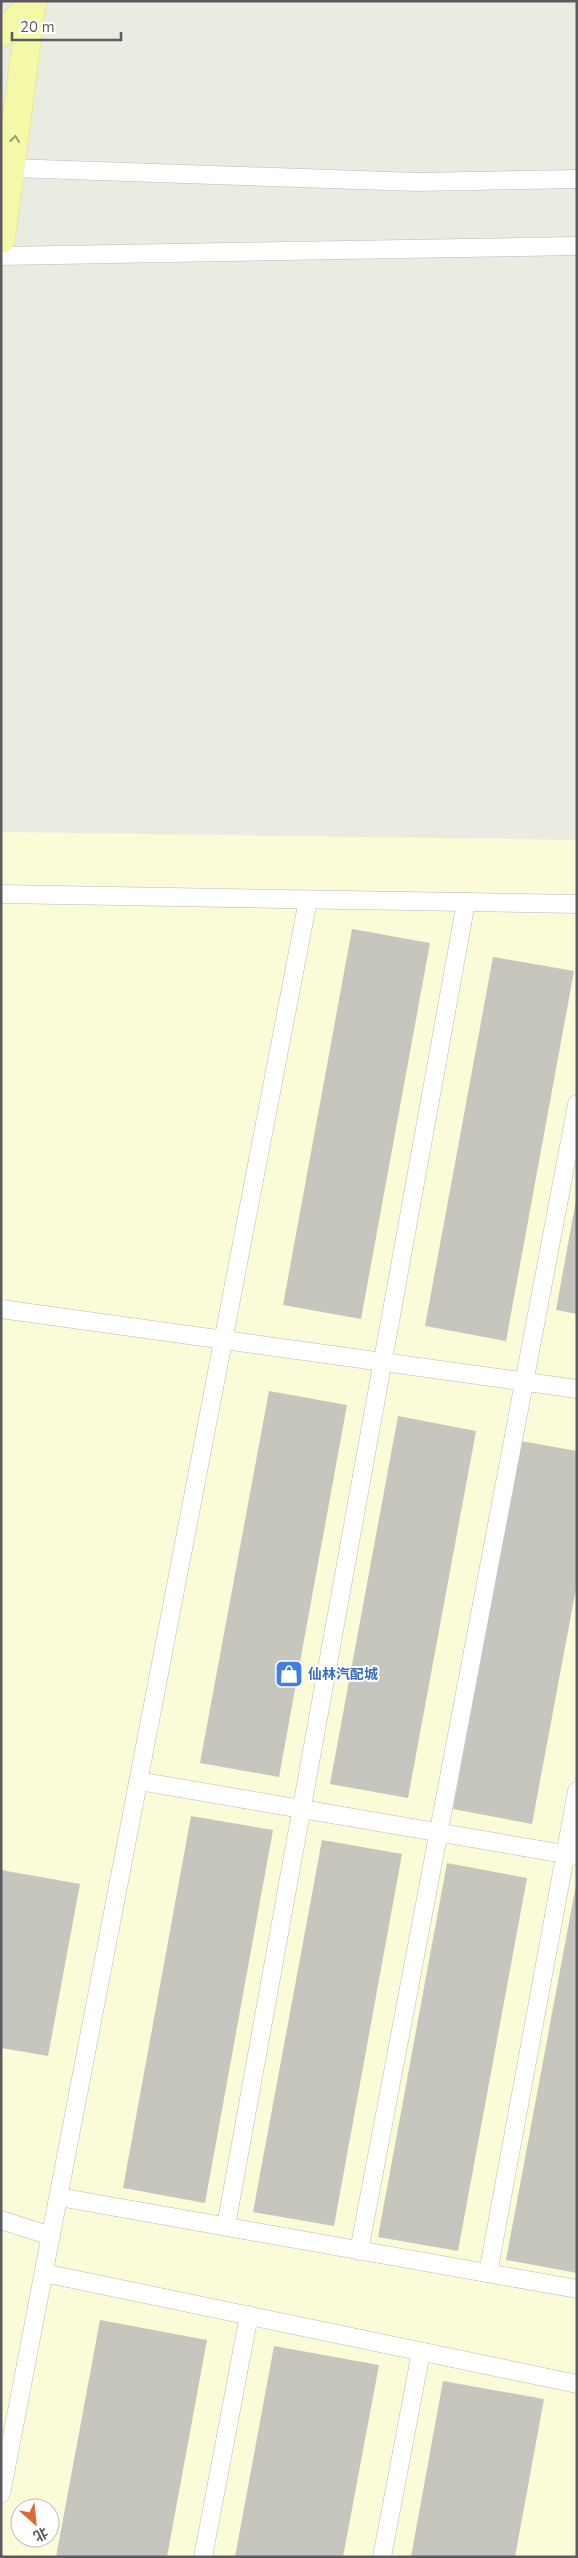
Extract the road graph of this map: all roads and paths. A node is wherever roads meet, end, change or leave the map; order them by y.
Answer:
1 (32, 3) edge
2 (1, 33) edge
3 (11, 168) junction
4 (577, 179) edge
5 (1, 239) edge
6 (577, 246) edge
7 (1, 256) edge
8 (1, 894) edge
9 (308, 900) junction
10 (466, 902) junction
11 (577, 904) edge
12 (577, 1104) edge
13 (1, 1309) edge
14 (224, 1340) junction
15 (382, 1362) junction
16 (524, 1382) junction
17 (577, 1389) edge
18 (138, 1781) junction
19 (577, 1791) edge
20 (302, 1809) junction
21 (438, 1832) junction
22 (571, 1855) edge
23 (58, 2197) junction
24 (1, 2220) edge
25 (226, 2226) junction
26 (51, 2236) junction
27 (359, 2250) junction
28 (44, 2273) junction
29 (488, 2273) junction
30 (577, 2290) edge
31 (249, 2315) junction
32 (421, 2352) junction
33 (577, 2384) edge
34 (1, 2494) edge
35 (203, 2557) edge
36 (382, 2557) edge

1 - 2 main road
3 -> 1 main road
3 - 4 lane
3 - 5 main road
6 - 7 lane
8 - 9 lane
9 - 10 lane
9 - 14 lane
10 - 11 lane
10 - 15 lane
12 - 16 lane
13 - 14 lane
14 - 15 lane
14 - 18 lane
15 - 16 lane
15 - 20 lane
16 - 17 lane
16 - 21 lane
18 - 20 lane
18 - 23 lane
19 - 22 lane
20 - 21 lane
20 - 25 lane
21 - 22 lane
21 - 27 lane
22 - 29 lane
23 - 25 lane
23 - 26 lane
24 - 26 lane
25 - 27 lane
26 - 28 lane
27 - 29 lane
28 - 31 lane
28 - 34 lane
29 - 30 lane
31 - 32 lane
31 - 35 lane
32 - 33 lane
32 - 36 lane

